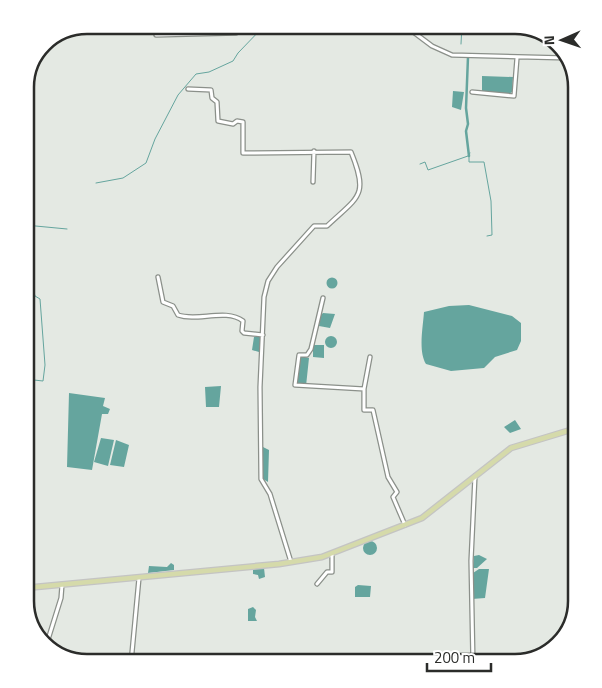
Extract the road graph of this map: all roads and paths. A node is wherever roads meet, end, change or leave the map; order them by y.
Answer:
1 (416, 34) edge
2 (516, 58) junction
3 (537, 58) edge
4 (188, 89) dead end
5 (472, 92) dead end
6 (314, 151) junction
7 (313, 182) dead end
8 (158, 277) dead end
9 (322, 298) dead end
10 (263, 335) junction
11 (370, 357) dead end
12 (364, 389) junction
13 (568, 431) edge
14 (475, 476) junction
15 (405, 525) junction
16 (332, 554) junction
17 (291, 562) junction
18 (139, 578) junction
19 (317, 584) dead end
20 (62, 585) junction
21 (34, 587) edge
22 (49, 637) edge
23 (132, 654) edge
24 (473, 654) edge

1 - 2 street
2 - 3 street
2 - 5 street
4 - 6 street
6 - 7 street
6 - 10 street
8 - 10 street
9 - 12 street
10 - 17 street
11 - 12 street
12 - 15 street
13 - 14 main road
14 - 15 main road
14 - 24 street
15 - 16 main road
16 - 17 main road
16 - 19 street
17 - 18 main road
18 - 20 main road
18 - 23 street
20 - 21 main road
20 - 22 street

